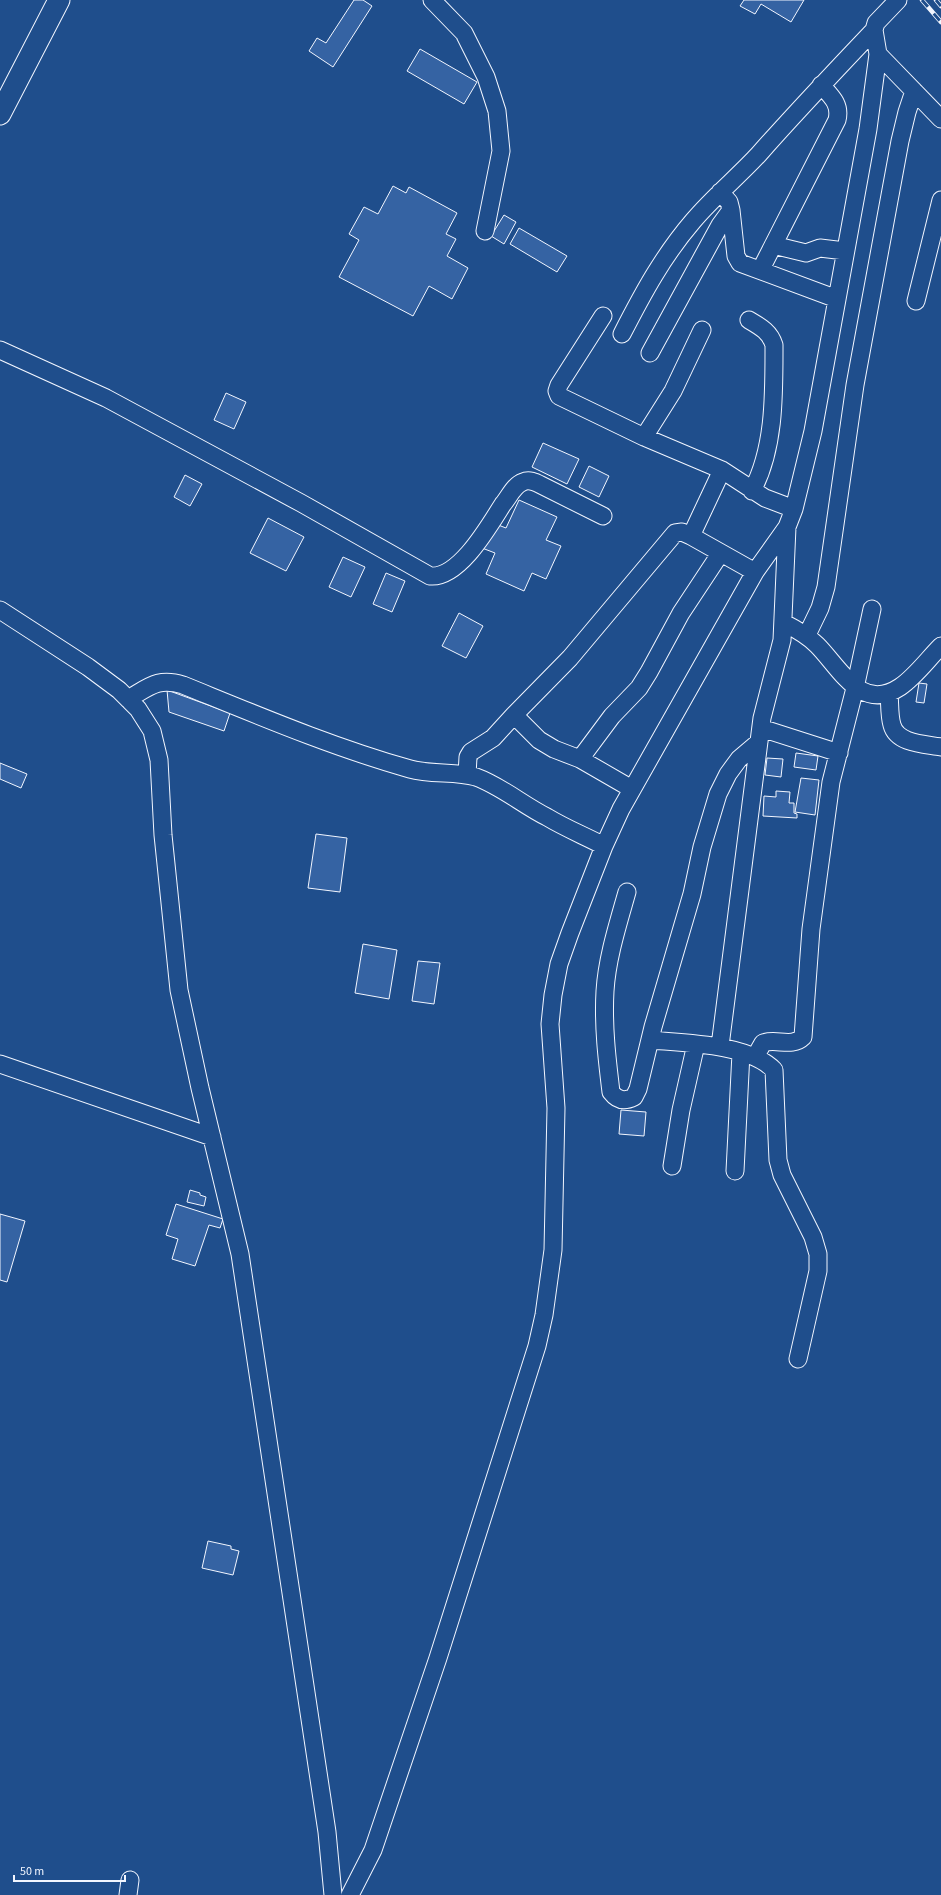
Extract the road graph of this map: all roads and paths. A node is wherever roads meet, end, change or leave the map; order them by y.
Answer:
1 (59, 0) edge
2 (432, 0) edge
3 (898, 0) edge
4 (874, 30) junction
5 (878, 54) junction
6 (821, 85) junction
7 (914, 91) junction
8 (0, 114) edge
9 (941, 119) edge
10 (720, 192) junction
11 (941, 200) edge
12 (731, 210) junction
13 (485, 231) dead end
14 (773, 245) junction
15 (845, 251) junction
16 (761, 269) junction
17 (837, 299) junction
18 (916, 301) dead end
19 (603, 316) dead end
20 (750, 320) dead end
21 (702, 330) dead end
22 (622, 334) dead end
23 (0, 350) edge
24 (650, 353) dead end
25 (644, 437) junction
26 (722, 470) junction
27 (752, 491) junction
28 (794, 509) junction
29 (603, 516) dead end
30 (787, 527) junction
31 (686, 534) junction
32 (720, 554) junction
33 (755, 572) junction
34 (872, 609) dead end
35 (0, 610) edge
36 (784, 624) junction
37 (807, 635) junction
38 (941, 646) edge
39 (855, 688) junction
40 (888, 693) junction
41 (128, 699) junction
42 (514, 715) junction
43 (760, 735) junction
44 (941, 746) edge
45 (839, 753) junction
46 (580, 759) junction
47 (467, 766) junction
48 (632, 789) junction
49 (604, 846) junction
50 (626, 892) dead end
51 (650, 1040) junction
52 (696, 1044) junction
53 (720, 1046) junction
54 (748, 1055) junction
55 (0, 1064) edge
56 (212, 1137) junction
57 (672, 1166) dead end
58 (735, 1171) dead end
59 (798, 1359) dead end
60 (332, 1888) edge
61 (319, 1895) edge
62 (350, 1895) edge

1 - 8 main road
2 - 13 street
3 - 4 street
4 - 5 street
4 - 6 street
5 - 7 street
5 - 15 street
6 - 10 street
6 - 14 street
7 - 9 street
7 - 37 street
10 - 12 street
10 - 22 street
11 - 18 street
12 - 16 street
12 - 24 street
14 - 15 street
14 - 16 street
15 - 17 street
16 - 17 street
17 - 28 street
19 - 25 street
20 - 27 street
21 - 25 street
23 - 29 street
25 - 26 street
26 - 27 street
26 - 31 street
27 - 28 street
28 - 30 street
30 - 33 street
30 - 36 street
31 - 32 street
31 - 42 street
32 - 33 street
32 - 46 street
33 - 48 street
34 - 39 street
35 - 41 street
36 - 37 street
36 - 43 street
37 - 39 street
38 - 40 street
39 - 40 street
39 - 45 street
40 - 44 street
41 - 47 street
41 - 56 street
42 - 46 street
42 - 47 street
43 - 45 street
43 - 51 street
43 - 53 street
45 - 54 street
46 - 48 street
47 - 49 street
48 - 49 street
49 - 62 street
50 - 51 street
51 - 52 street
52 - 53 street
52 - 57 street
53 - 54 street
54 - 58 street
54 - 59 street
55 - 56 street
56 - 60 street
60 - 61 street

